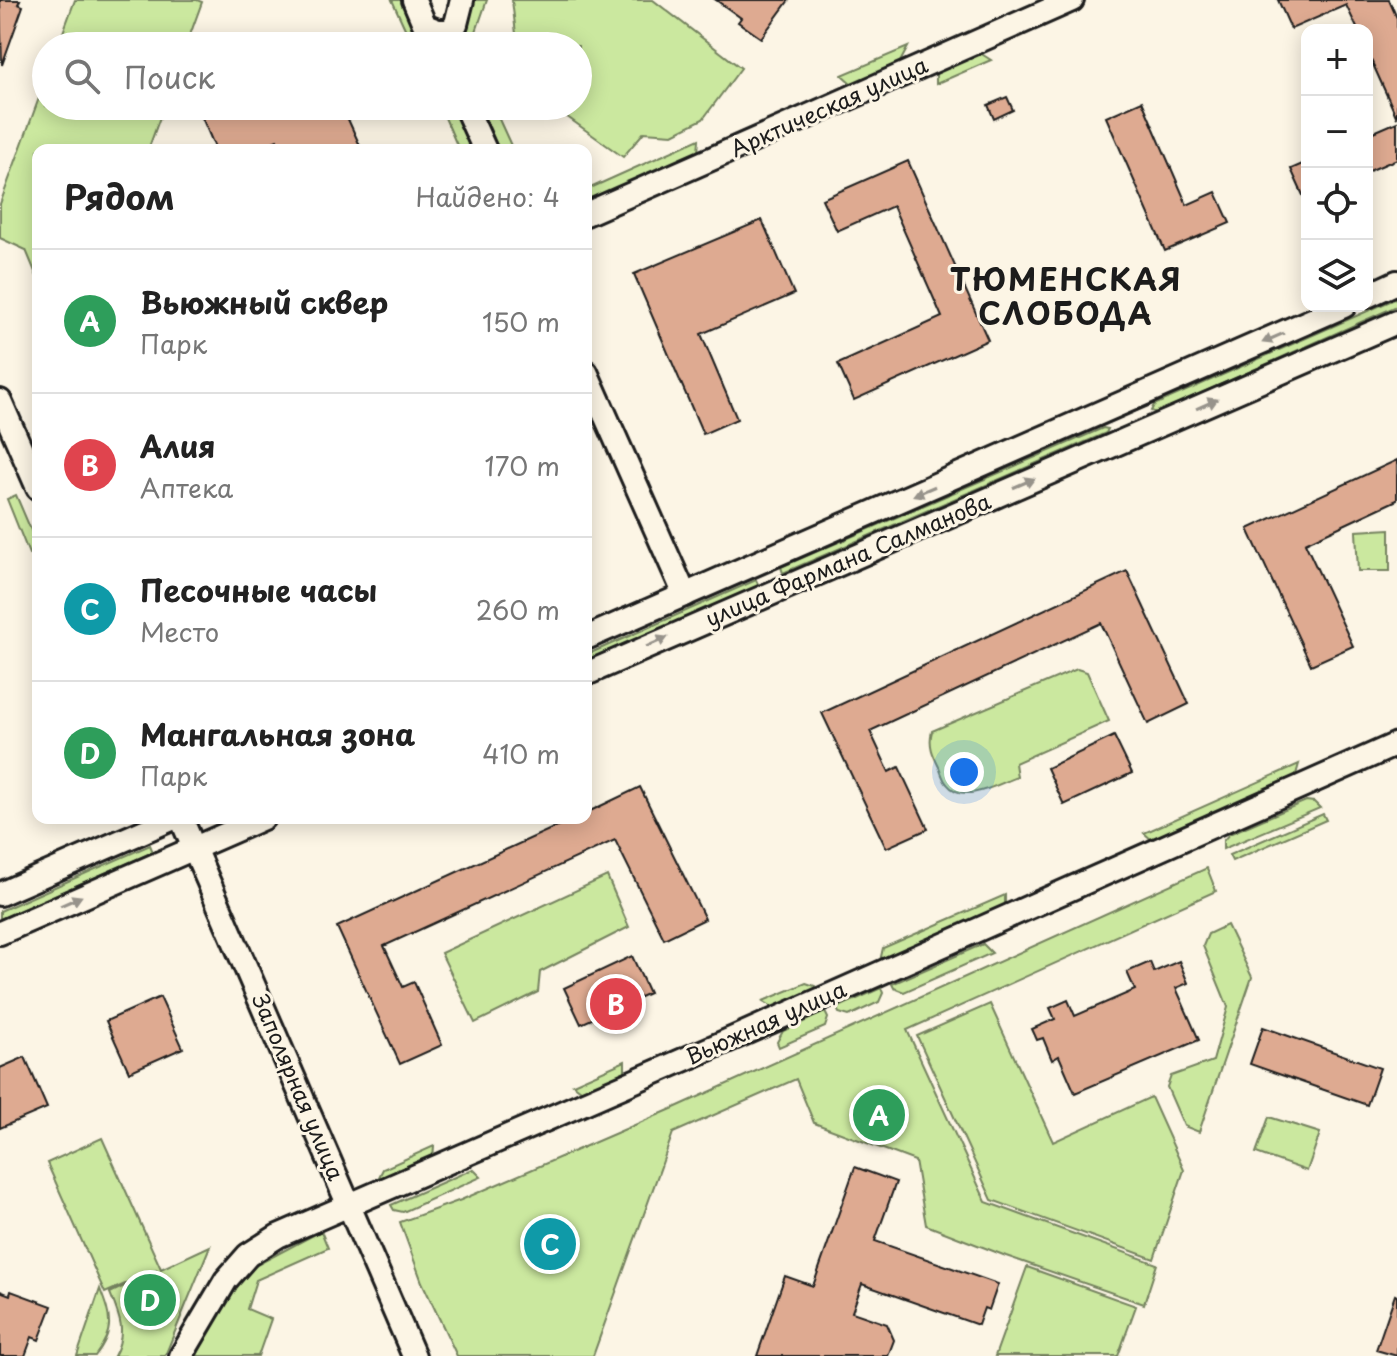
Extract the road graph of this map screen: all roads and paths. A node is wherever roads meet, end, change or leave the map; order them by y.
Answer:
1 (1072, 0) edge
2 (415, 1) edge
3 (463, 2) edge
4 (433, 32) edge
5 (451, 32) edge
6 (471, 120) edge
7 (482, 144) edge
8 (592, 211) edge
9 (1397, 282) edge
10 (1373, 293) edge
11 (1331, 312) edge
12 (1397, 322) edge
13 (592, 386) edge
14 (1151, 392) junction
15 (0, 401) edge
16 (1098, 416) junction
17 (1164, 423) junction
18 (1110, 447) junction
19 (31, 453) edge
20 (685, 595) junction
21 (592, 635) edge
22 (592, 671) edge
23 (1397, 744) edge
24 (160, 824) edge
25 (184, 824) edge
26 (249, 824) edge
27 (195, 848) junction
28 (0, 894) edge
29 (0, 933) edge
30 (348, 1207) junction
31 (181, 1356) edge
32 (414, 1356) edge

1 - 8 street, Арктическая улица
2 - 4 street
3 - 5 street
6 - 7 street
9 - 10 street
11 -> 14 street, улица Фармана Салманова
17 -> 12 street, улица Фармана Салманова
13 - 20 street
14 - 16 street, улица Фармана Салманова
14 - 17 street
15 - 19 street
16 - 18 street
16 -> 20 street, улица Фармана Салманова
17 - 18 street, улица Фармана Салманова
22 -> 18 street, улица Фармана Салманова
20 - 21 street, улица Фармана Салманова
23 - 30 street, Вьюжная улица
24 - 28 street
25 - 27 street, Заполярная улица
26 - 27 street
29 -> 27 street
27 - 30 street, Заполярная улица
30 - 31 street, Вьюжная улица
30 - 32 street, Заполярная улица

